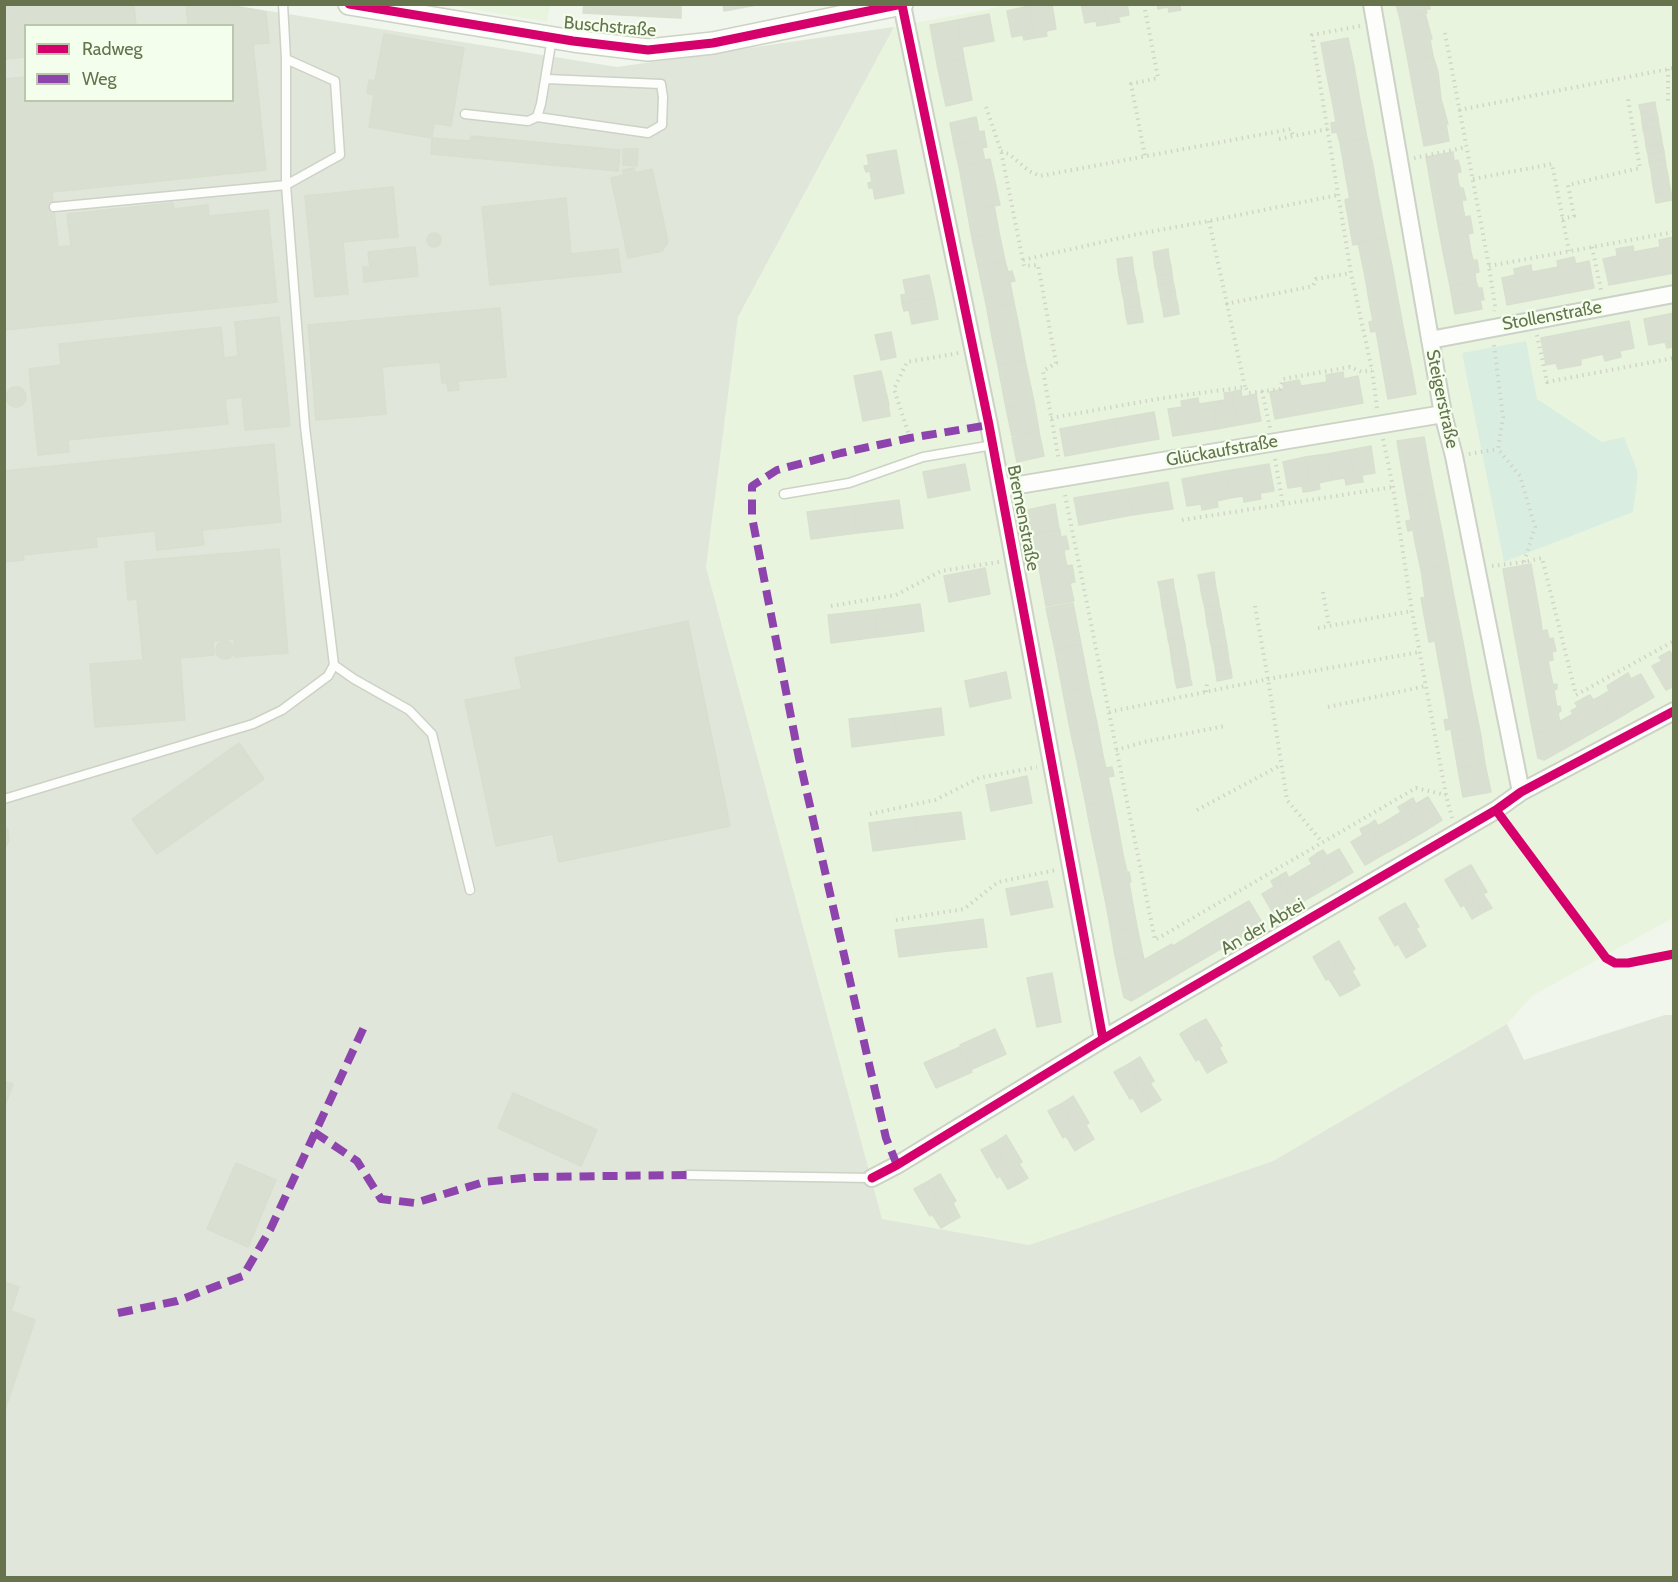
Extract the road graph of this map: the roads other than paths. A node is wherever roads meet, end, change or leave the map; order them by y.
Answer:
1 (283, 4) edge
2 (349, 4) edge
3 (902, 4) edge
4 (1372, 4) edge
5 (552, 38) junction
6 (286, 59) junction
7 (546, 79) junction
8 (465, 114) dead end
9 (537, 117) junction
10 (286, 185) junction
11 (54, 207) dead end
12 (1674, 294) edge
13 (1430, 340) junction
14 (1443, 414) junction
15 (993, 445) junction
16 (1001, 488) junction
17 (784, 494) dead end
18 (334, 665) junction
19 (1674, 711) edge
20 (1521, 792) junction
21 (4, 799) edge
22 (470, 890) dead end
23 (1103, 1039) junction
24 (687, 1175) dead end
25 (872, 1178) joint

1 - 6 lane
2 - 5 street, Buschstraße
3 - 5 street, Buschstraße
3 - 15 street, Bremenstraße
4 - 13 street, Steigerstraße
5 - 7 lane
6 - 10 lane
6 - 10 lane
7 - 9 lane
7 - 9 lane
8 - 9 lane
10 - 11 lane
10 - 18 lane
12 - 13 street, Stollenstraße
13 - 14 street, Steigerstraße
14 - 16 street, Glückaufstraße
14 - 20 street, Steigerstraße
15 - 16 street, Bremenstraße
15 - 17 lane
16 - 23 street, Bremenstraße
18 - 21 lane
18 - 22 lane
19 - 20 street, An der Abtei
20 - 23 street, An der Abtei
23 - 25 street, An der Abtei
24 - 25 lane

